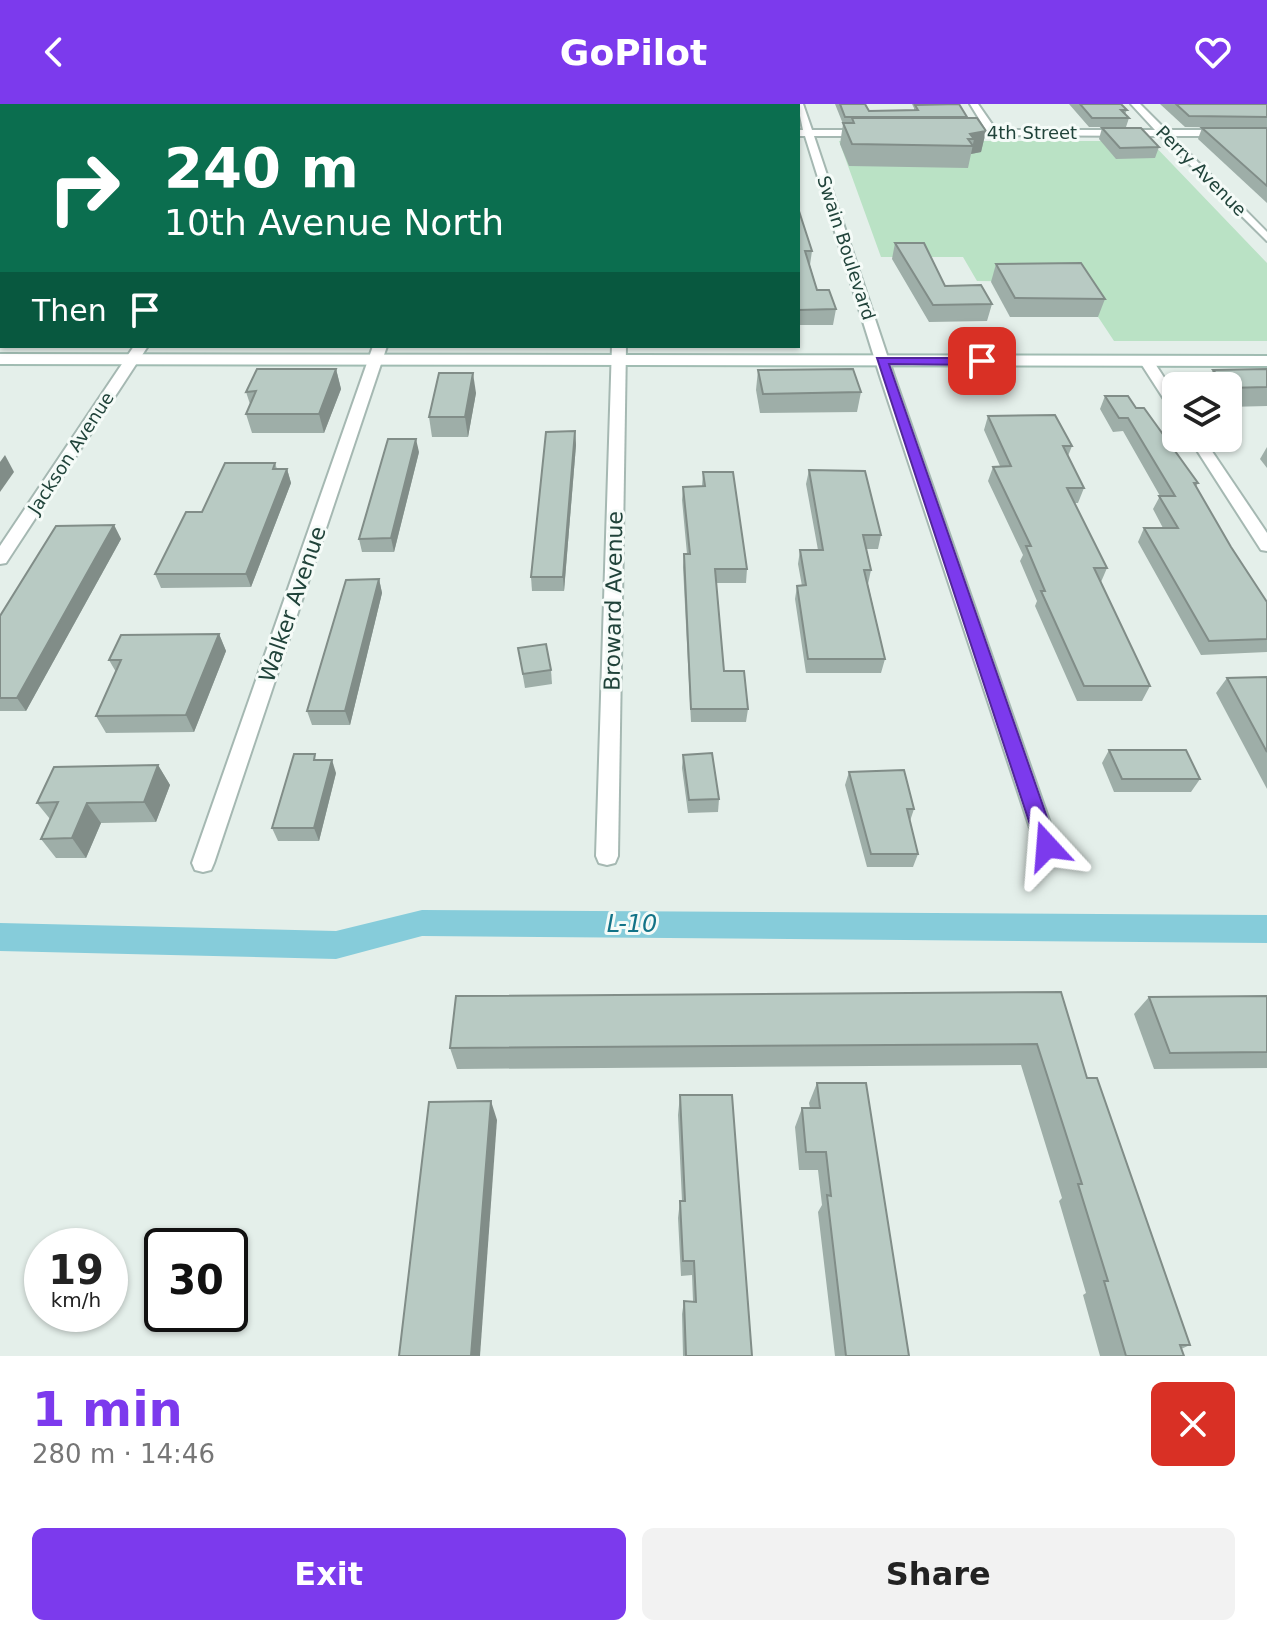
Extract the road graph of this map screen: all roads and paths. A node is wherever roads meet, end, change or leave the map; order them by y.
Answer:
1 (974, 104) edge
2 (1135, 104) edge
3 (800, 111) edge
4 (803, 133) edge
5 (882, 133) edge
6 (945, 133) edge
7 (993, 133) junction
8 (1164, 133) junction
9 (1267, 133) edge
10 (1267, 238) edge
11 (140, 348) edge
12 (378, 353) edge
13 (619, 353) edge
14 (0, 356) edge
15 (131, 361) junction
16 (882, 361) junction
17 (1267, 361) edge
18 (1147, 362) junction
19 (1162, 385) edge
20 (1205, 452) edge
21 (1267, 546) edge
22 (0, 559) edge
23 (1047, 846) dead end
24 (607, 856) dead end
25 (203, 863) dead end

1 - 7 street
2 - 8 street, Perry Avenue
3 - 4 street, Swain Boulevard
4 - 5 street
4 - 16 street, Swain Boulevard
6 - 7 street, 4th Street
7 - 8 street, 4th Street
8 - 9 street, 4th Street
8 - 10 street, Perry Avenue
11 - 15 street, Jackson Avenue
12 - 13 street
12 - 15 street
12 - 25 street, Walker Avenue
13 - 16 street
13 - 24 street, Broward Avenue
14 - 15 street
15 - 22 street, Jackson Avenue
16 - 18 street
16 - 23 street, Swain Boulevard
17 - 18 street
18 - 19 street
20 - 21 street

